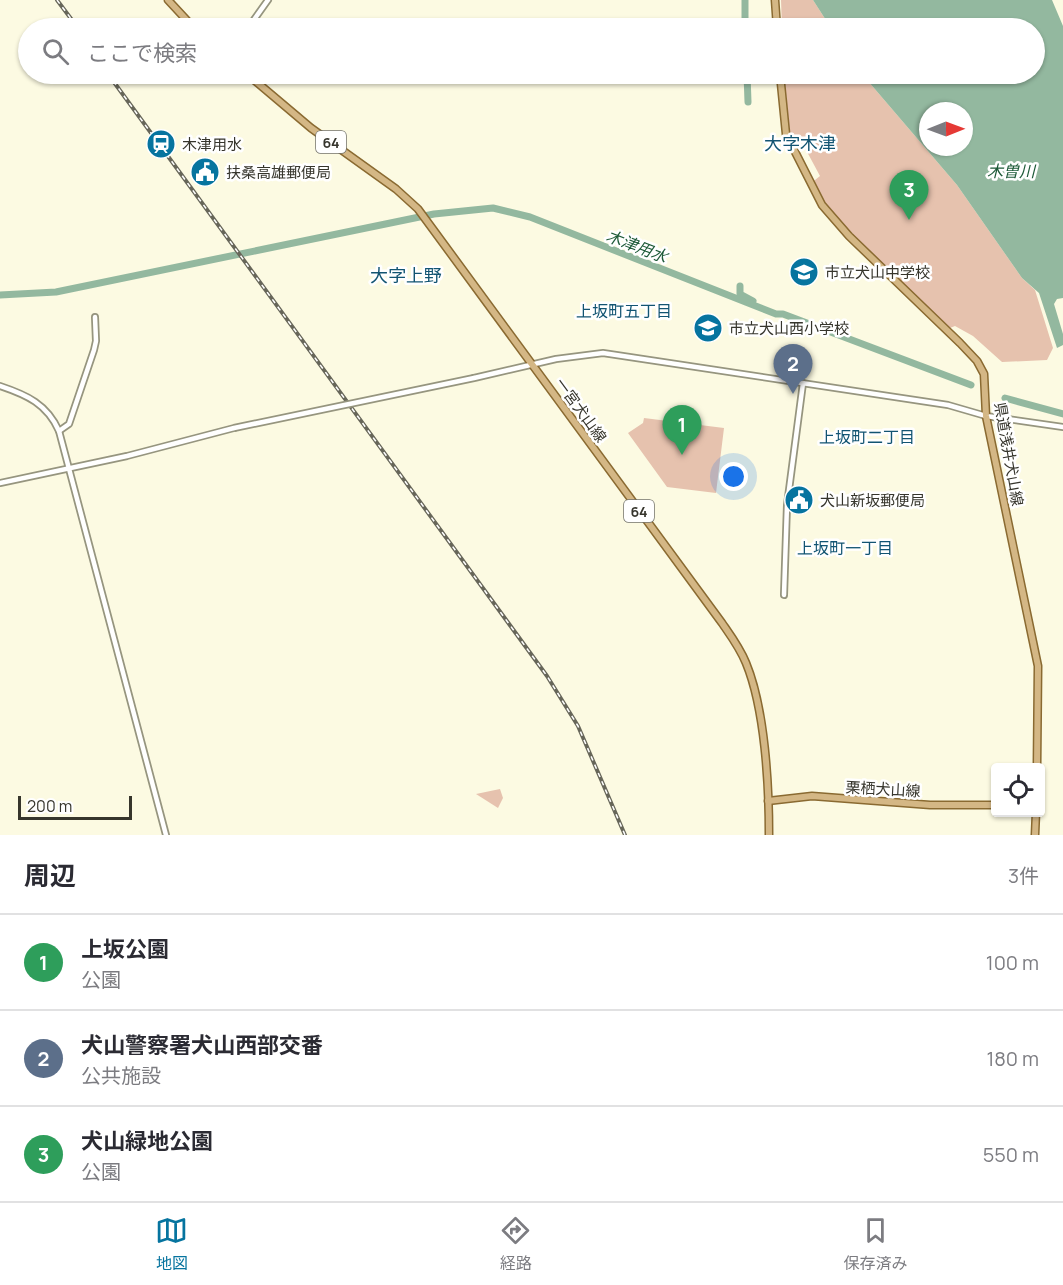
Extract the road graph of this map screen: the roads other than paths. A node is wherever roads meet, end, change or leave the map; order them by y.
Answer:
1 (168, 0) edge
2 (268, 0) edge
3 (776, 0) edge
4 (185, 18) edge
5 (255, 18) edge
6 (777, 18) edge
7 (259, 84) edge
8 (781, 84) edge
9 (95, 317) dead end
10 (532, 364) junction
11 (804, 382) junction
12 (0, 386) edge
13 (986, 416) junction
14 (1063, 427) edge
15 (59, 431) junction
16 (69, 468) junction
17 (0, 483) edge
18 (784, 595) dead end
19 (1037, 763) edge
20 (768, 801) junction
21 (991, 805) edge
22 (1036, 817) edge
23 (166, 835) edge
24 (769, 835) edge
25 (1035, 835) edge

1 - 4 main road
2 - 5 street
3 - 6 main road
7 - 10 main road, 一宮犬山線 / 64
8 - 13 main road, 県道浅井犬山線
9 - 15 street
10 - 11 street
10 - 16 street, bridge
10 - 20 main road, 一宮犬山線 / 64
11 - 13 street
11 - 18 street
12 - 15 street
13 - 14 street
13 - 19 main road, 県道浅井犬山線
15 - 16 street
16 - 17 street
16 - 23 street
20 - 21 main road, 栗栖犬山線
20 - 24 main road, 一宮犬山線 / 64
22 - 25 main road

